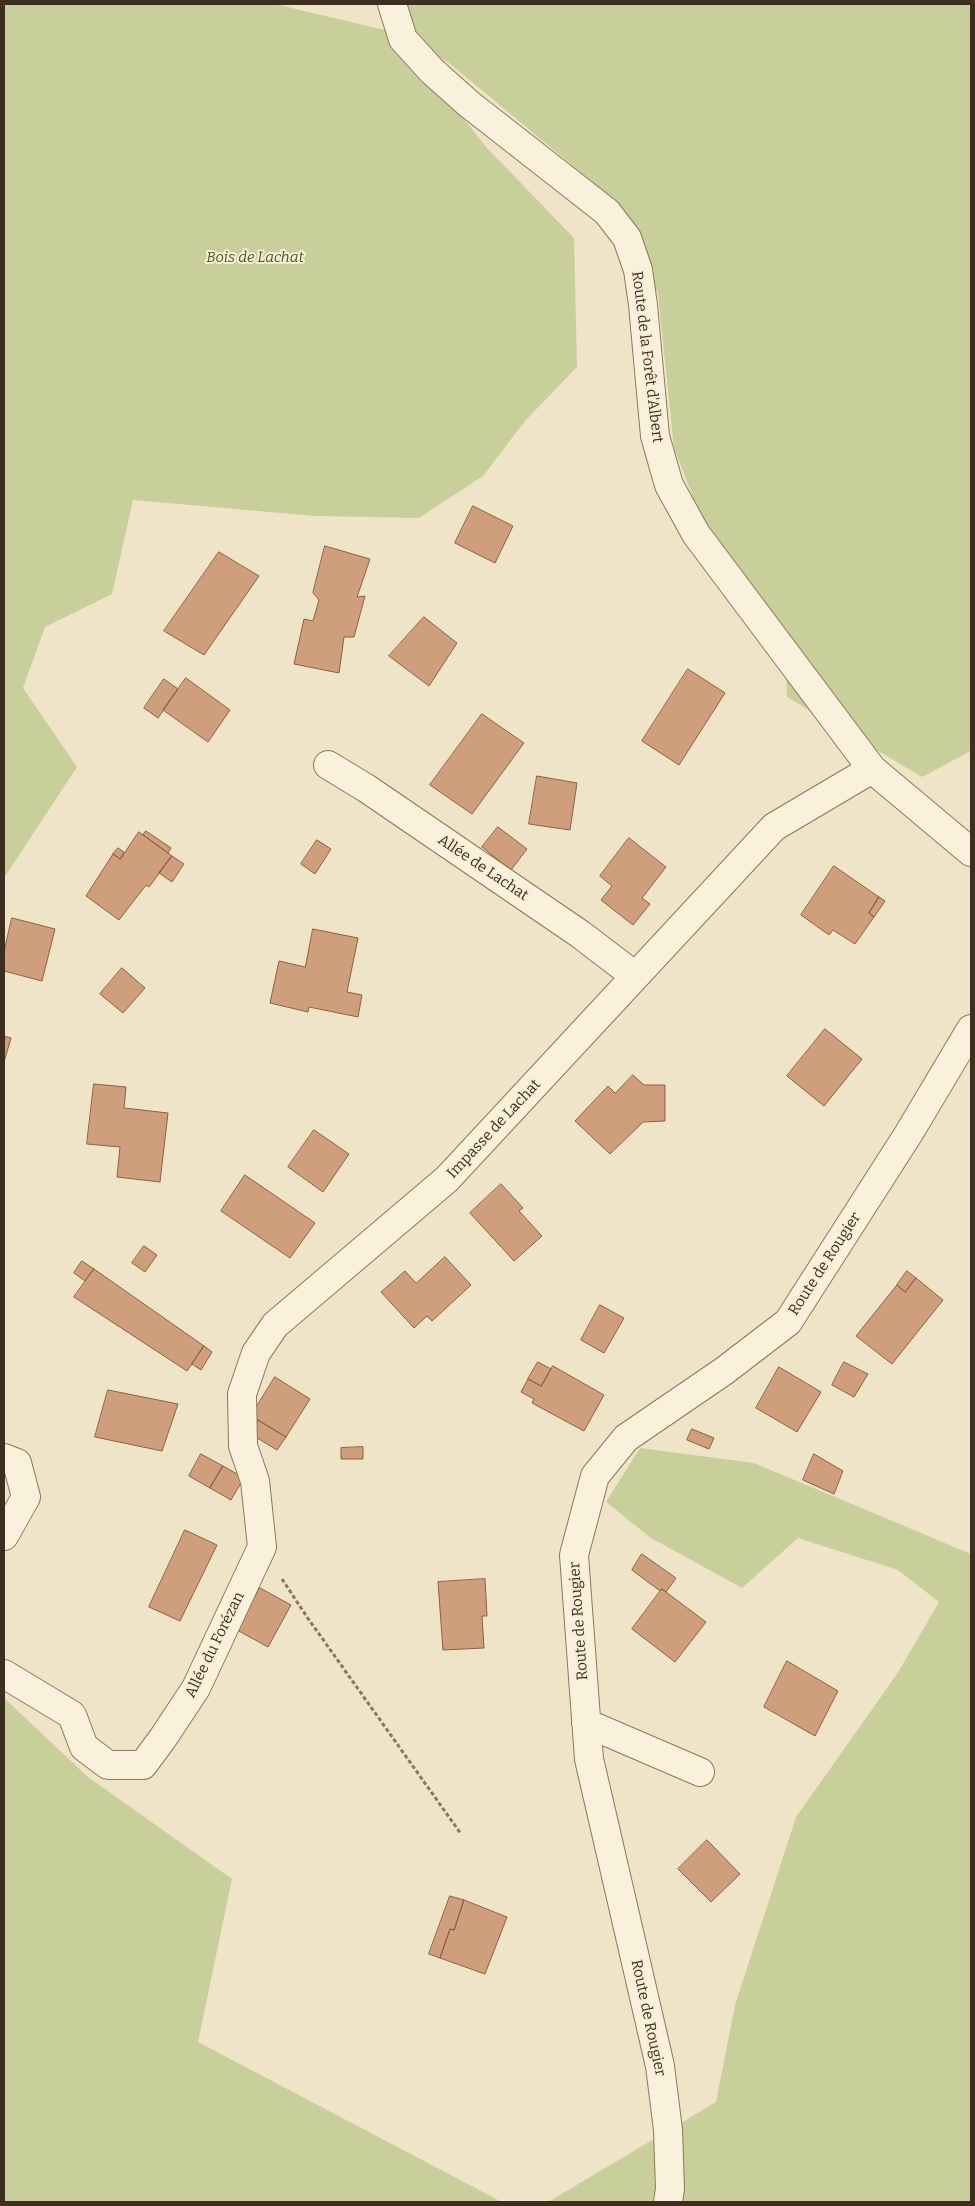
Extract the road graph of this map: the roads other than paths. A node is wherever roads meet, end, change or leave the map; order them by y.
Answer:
1 (392, 4) edge
2 (328, 765) dead end
3 (872, 769) junction
4 (971, 852) edge
5 (635, 976) junction
6 (971, 1029) edge
7 (4, 1458) edge
8 (4, 1536) edge
9 (262, 1547) joint
10 (4, 1674) edge
11 (586, 1723) junction
12 (700, 1772) dead end
13 (668, 2202) edge

1 - 3 street, Route de la Forêt d'Albert
2 - 5 street, Allée de Lachat
3 - 4 street, Route de la Forêt d'Albert
3 - 5 street, Impasse de Lachat
5 - 9 street, Impasse de Lachat
6 - 11 street, Route de Rougier
7 - 8 street
9 - 10 street, Allée du Forézan
11 - 12 street
11 - 13 street, Route de Rougier

